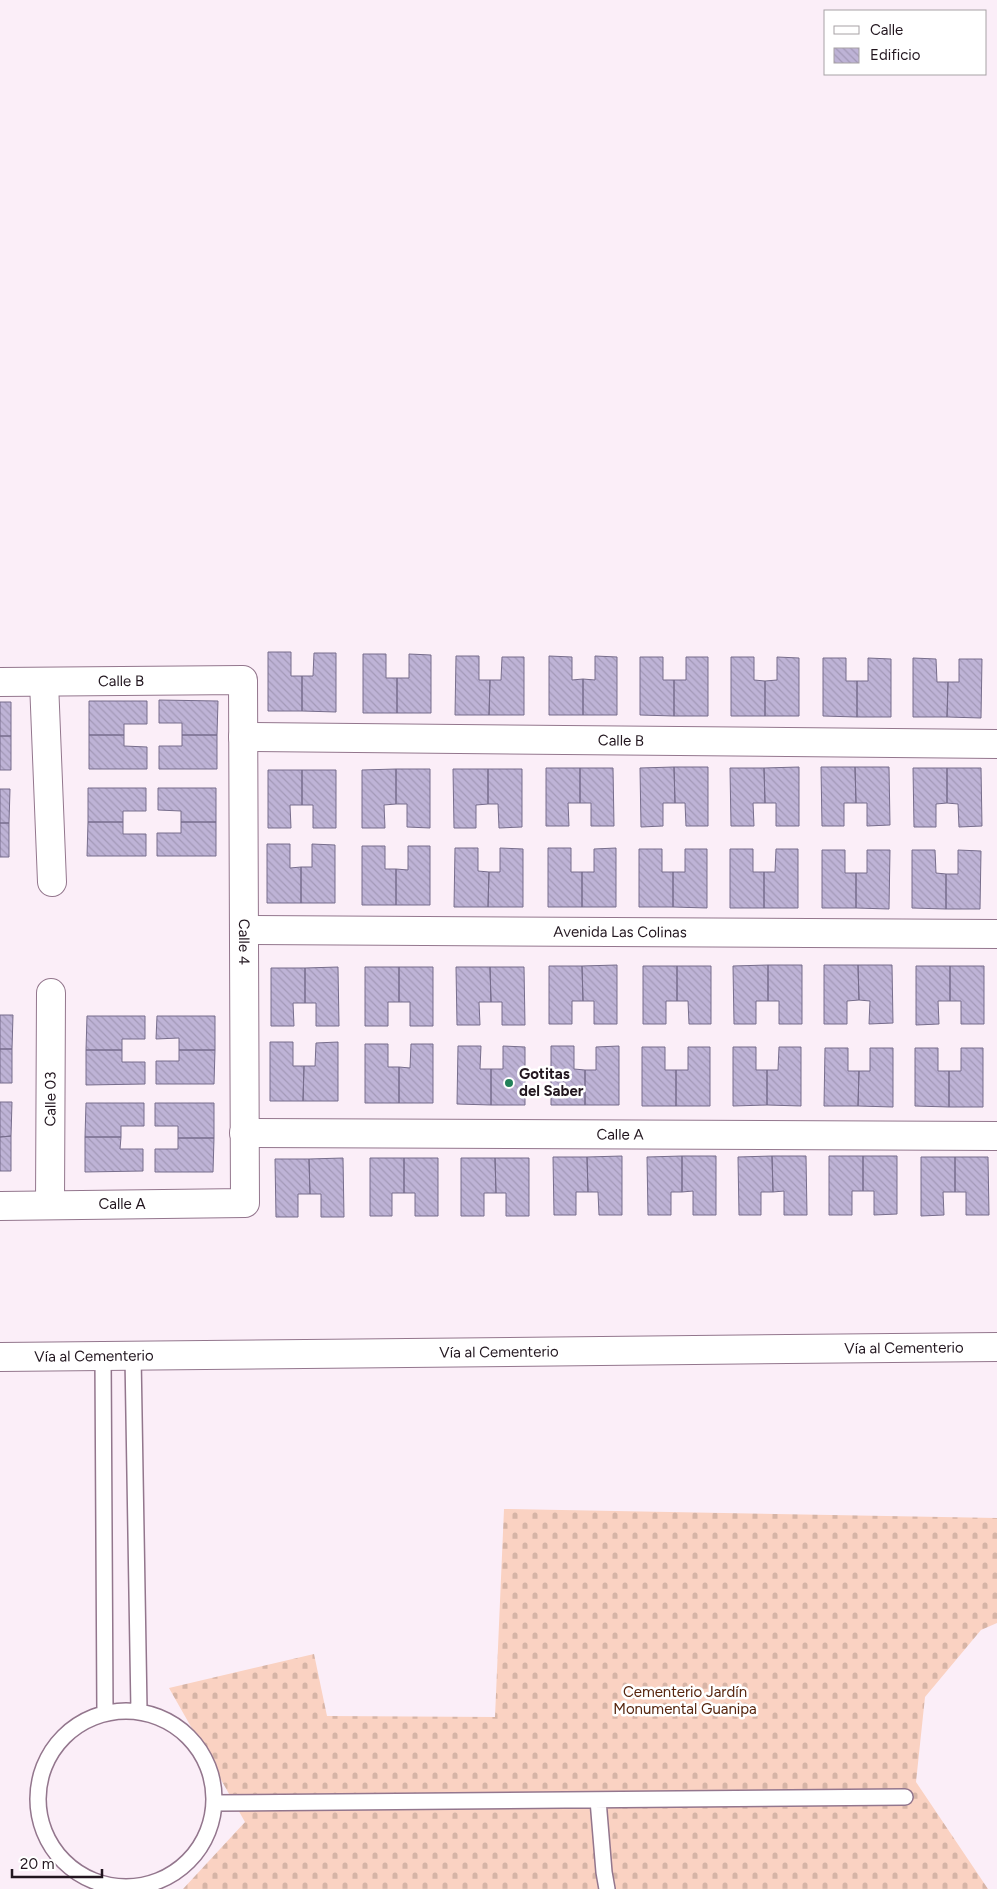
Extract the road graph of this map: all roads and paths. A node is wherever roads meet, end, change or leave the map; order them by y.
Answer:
1 (243, 680) joint
2 (0, 682) edge
3 (44, 682) junction
4 (244, 737) junction
5 (997, 744) edge
6 (52, 882) dead end
7 (244, 930) junction
8 (997, 934) edge
9 (51, 993) dead end
10 (244, 1133) junction
11 (997, 1136) edge
12 (245, 1203) joint
13 (50, 1204) junction
14 (0, 1206) edge
15 (997, 1347) edge
16 (103, 1356) junction
17 (133, 1356) junction
18 (0, 1357) edge
19 (139, 1710) junction
20 (105, 1712) junction
21 (905, 1797) dead end
22 (598, 1800) junction
23 (214, 1803) junction
24 (152, 1886) edge
25 (112, 1887) edge
26 (607, 1889) edge

1 - 3 street, Calle B
1 - 4 street, Calle 4
2 - 3 street, Calle B
3 - 6 street
4 - 5 street, Calle B
4 - 7 street, Calle 4
7 - 8 street, Avenida Las Colinas
7 - 10 street, Calle 4
9 - 13 street, Calle 03
10 - 11 street, Calle A
10 - 12 street, Calle 4
12 - 13 street, Calle A
13 - 14 street, Calle A
15 - 17 street, Vía al Cementerio
16 - 17 street, Vía al Cementerio
16 - 18 street, Vía al Cementerio
16 - 20 lane
17 - 19 lane
19 - 20 lane
19 - 23 lane
20 - 25 lane
21 - 22 lane
22 - 23 lane
22 - 26 lane
23 - 24 lane
24 - 25 lane

